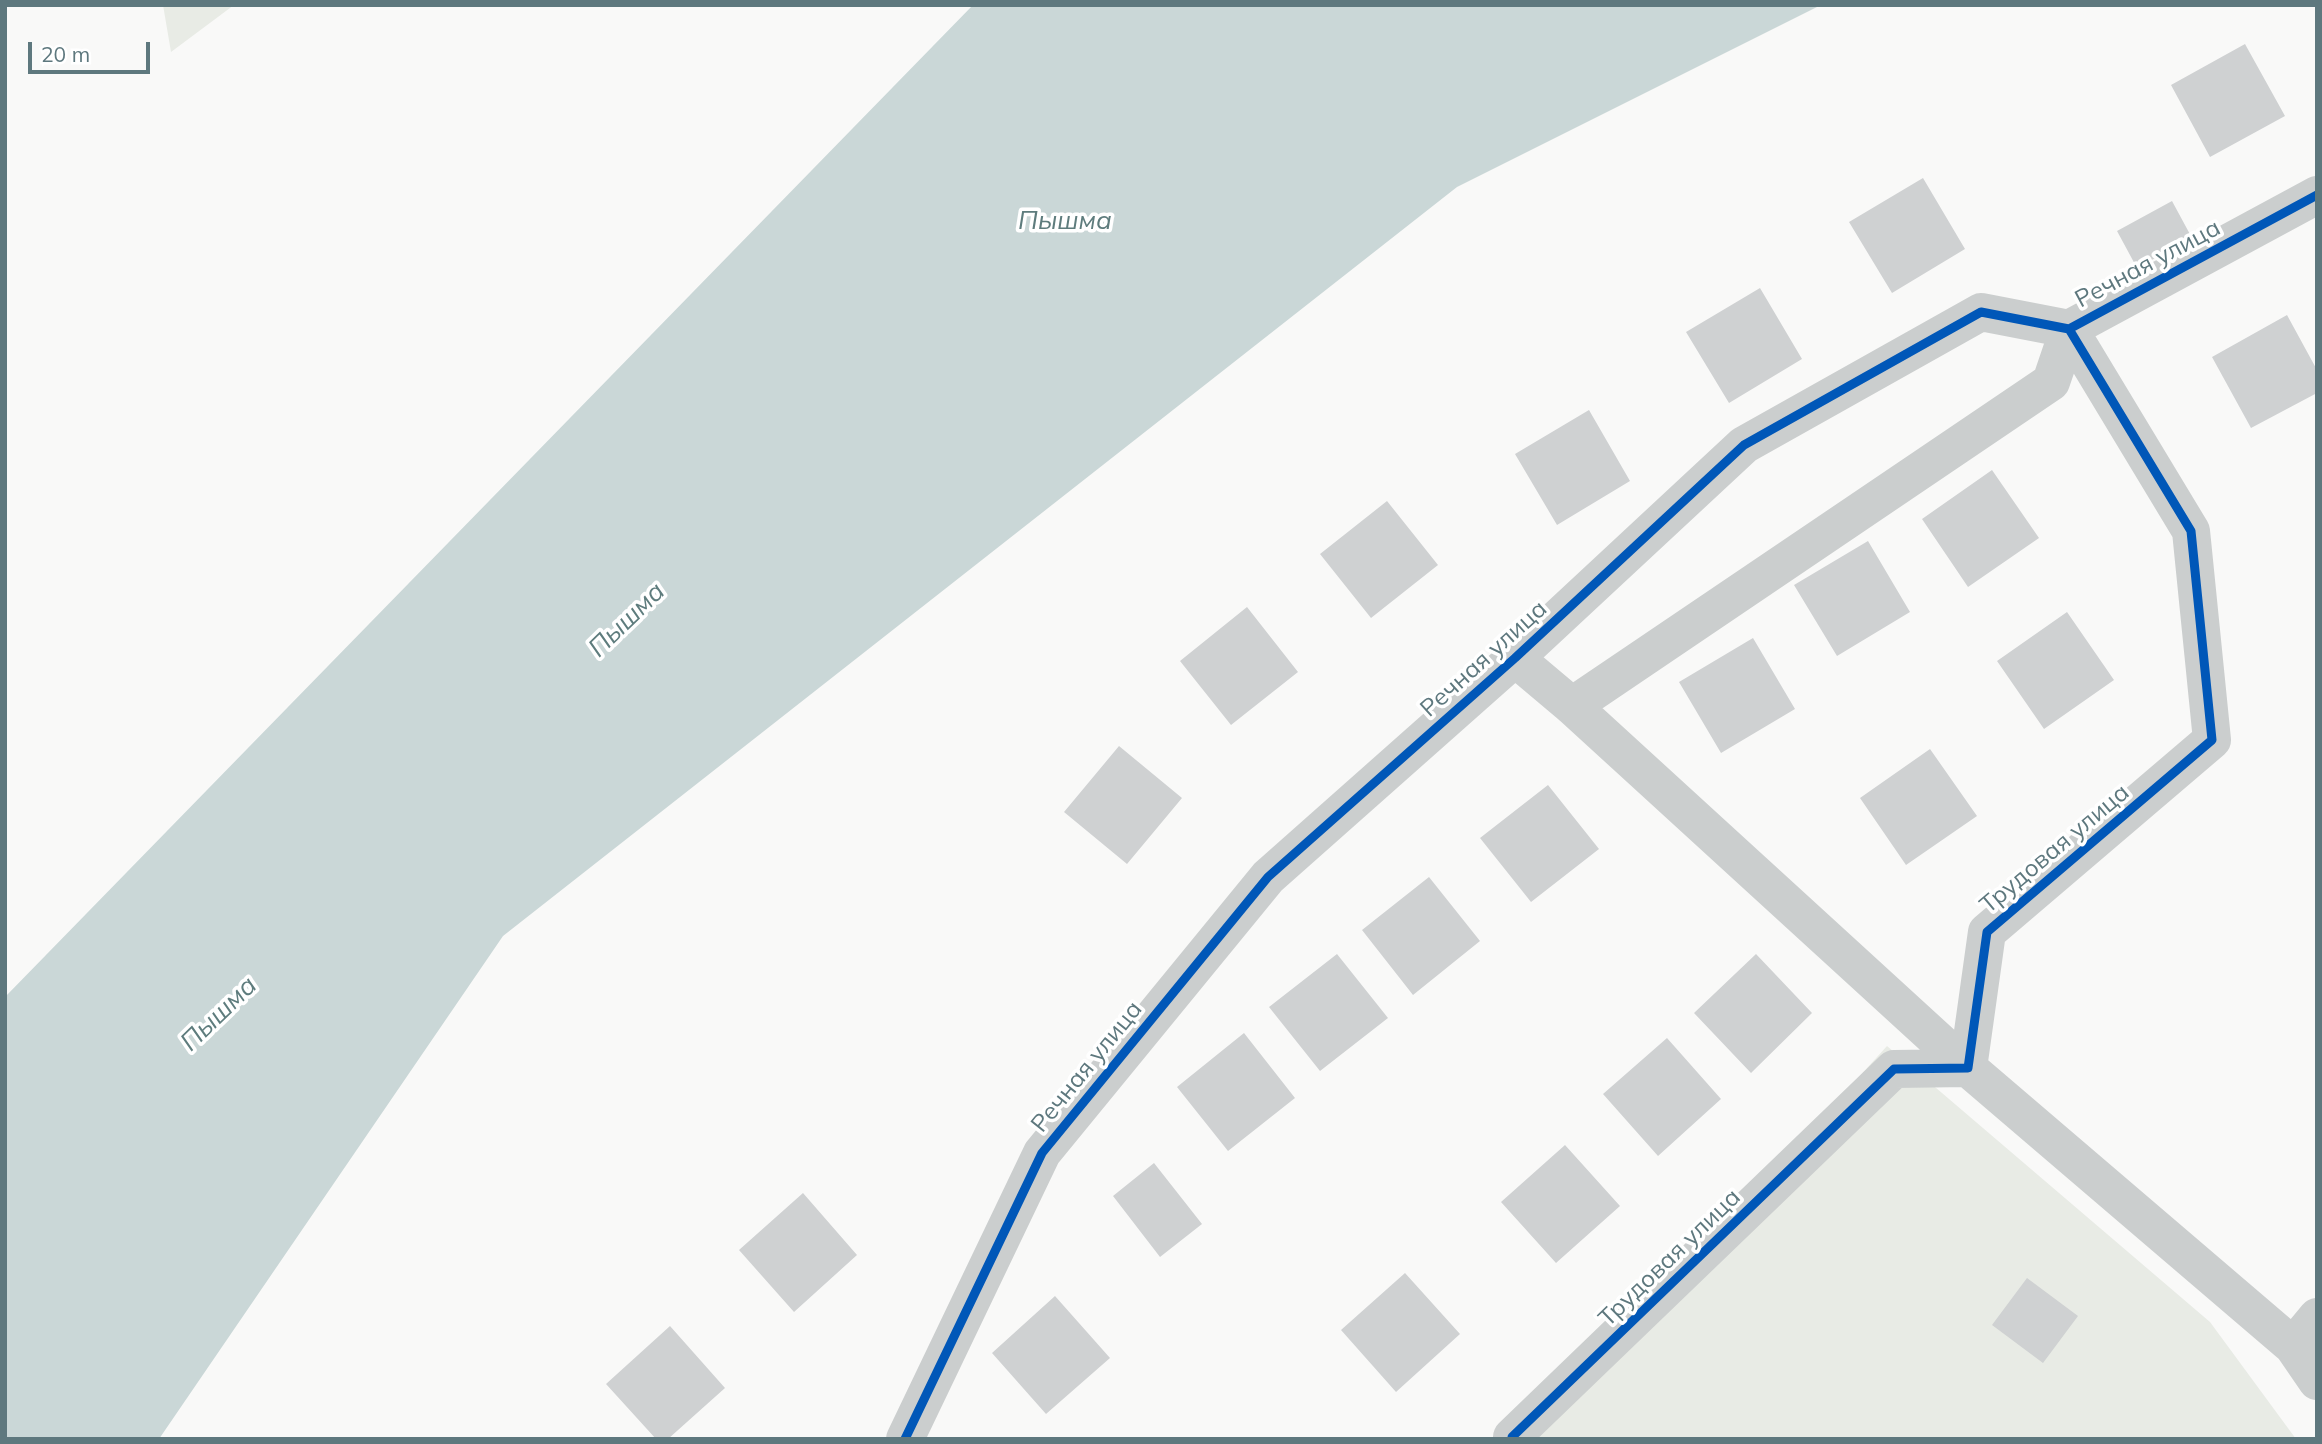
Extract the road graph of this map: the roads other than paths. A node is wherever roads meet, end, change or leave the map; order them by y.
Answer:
1 (2317, 195) edge
2 (2069, 329) junction
3 (1515, 659) junction
4 (1572, 706) junction
5 (1968, 1068) junction
6 (2317, 1317) edge
7 (2293, 1346) junction
8 (2317, 1381) edge
9 (1511, 1438) edge
10 (905, 1439) edge

1 - 2 street, Речная улица
2 - 3 street, Речная улица
2 - 4 street
2 - 5 street, Трудовая улица
3 - 4 street
3 - 10 street, Речная улица
4 - 5 street
5 - 7 street
5 - 9 street, Трудовая улица
6 - 7 street
7 - 8 street

